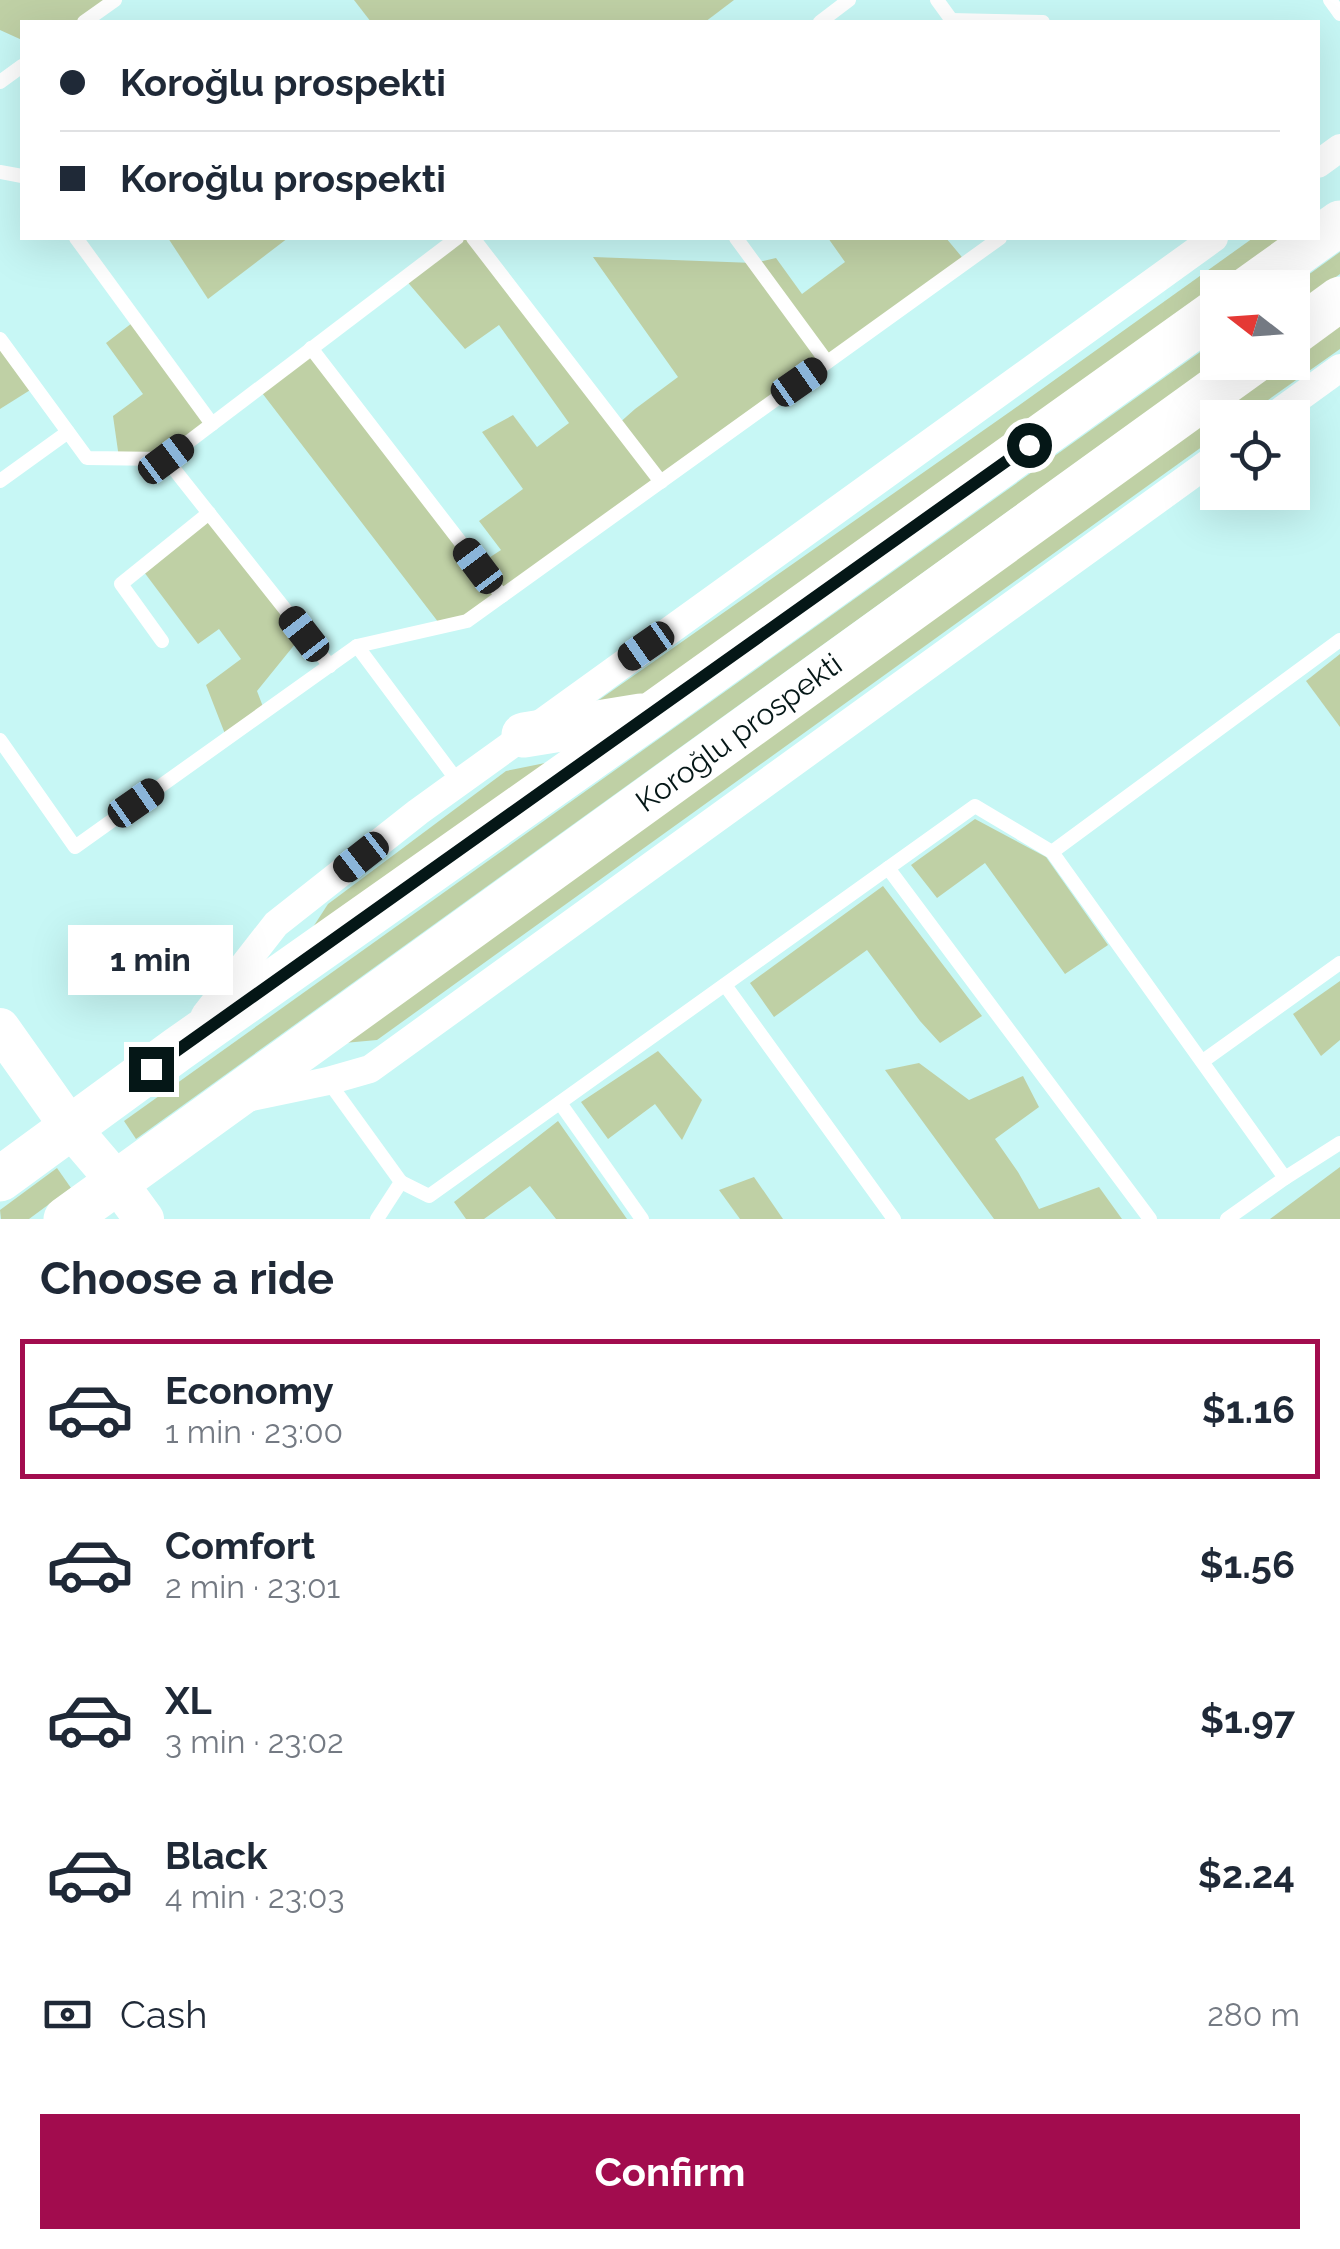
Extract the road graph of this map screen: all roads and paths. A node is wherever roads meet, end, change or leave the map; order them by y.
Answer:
1 (115, 0) edge
2 (849, 0) edge
3 (1330, 0) edge
4 (1340, 14) edge
5 (87, 20) edge
6 (823, 20) edge
7 (77, 240) edge
8 (453, 240) edge
9 (475, 240) edge
10 (737, 240) edge
11 (997, 240) edge
12 (1211, 240) edge
13 (1315, 240) edge
14 (1274, 270) edge
15 (1340, 300) edge
16 (1310, 321) edge
17 (1200, 323) edge
18 (0, 340) edge
19 (311, 348) junction
20 (827, 362) junction
21 (1340, 368) edge
22 (1227, 380) edge
23 (1296, 400) edge
24 (212, 424) junction
25 (68, 432) junction
26 (166, 459) junction
27 (1200, 469) edge
28 (0, 481) edge
29 (660, 482) junction
30 (209, 513) junction
31 (502, 596) junction
32 (1340, 640) edge
33 (162, 641) dead end
34 (358, 646) junction
35 (330, 666) junction
36 (653, 714) junction
37 (524, 735) junction
38 (0, 740) edge
39 (459, 783) junction
40 (1052, 852) junction
41 (888, 868) junction
42 (1340, 962) edge
43 (725, 985) junction
44 (0, 1028) edge
45 (178, 1049) junction
46 (1202, 1061) junction
47 (328, 1081) junction
48 (226, 1103) junction
49 (560, 1103) junction
50 (70, 1127) junction
51 (1340, 1143) edge
52 (1285, 1178) junction
53 (0, 1179) edge
54 (117, 1182) junction
55 (401, 1182) junction
56 (66, 1219) edge
57 (144, 1219) edge
58 (377, 1219) edge
59 (642, 1219) edge
60 (894, 1219) edge
61 (1150, 1219) edge
62 (1226, 1219) edge

1 - 5 lane
2 - 6 lane
3 - 4 lane
7 - 24 lane
8 - 19 lane
9 - 29 lane
10 - 20 lane
11 - 20 lane
12 - 37 street
13 - 14 main road
15 - 16 main road
17 - 36 main road
18 - 25 lane
19 - 24 lane
19 - 31 lane
20 - 29 lane
21 - 23 street
22 - 48 main road, Koroğlu prospekti
24 - 26 lane
25 - 26 lane
25 - 28 lane
26 - 30 lane
27 - 47 street
29 - 31 lane
30 - 33 lane
30 - 35 lane
31 - 34 lane
32 - 40 lane
34 - 35 lane
34 - 39 lane
35 - 38 lane
36 - 37 main road
36 - 45 main road
37 - 39 street
39 - 45 street
40 - 41 lane
40 - 46 lane
41 - 43 lane
41 - 61 lane
42 - 46 lane
43 - 49 lane
43 - 60 lane
44 - 50 main road
45 - 50 main road
46 - 52 lane
47 - 48 street
47 - 55 lane
48 - 54 main road, Koroğlu prospekti
49 - 55 lane
49 - 59 lane
50 - 53 main road
50 - 54 main road
51 - 52 lane
52 - 62 lane
54 - 56 main road, Koroğlu prospekti
54 - 57 main road
55 - 58 lane

